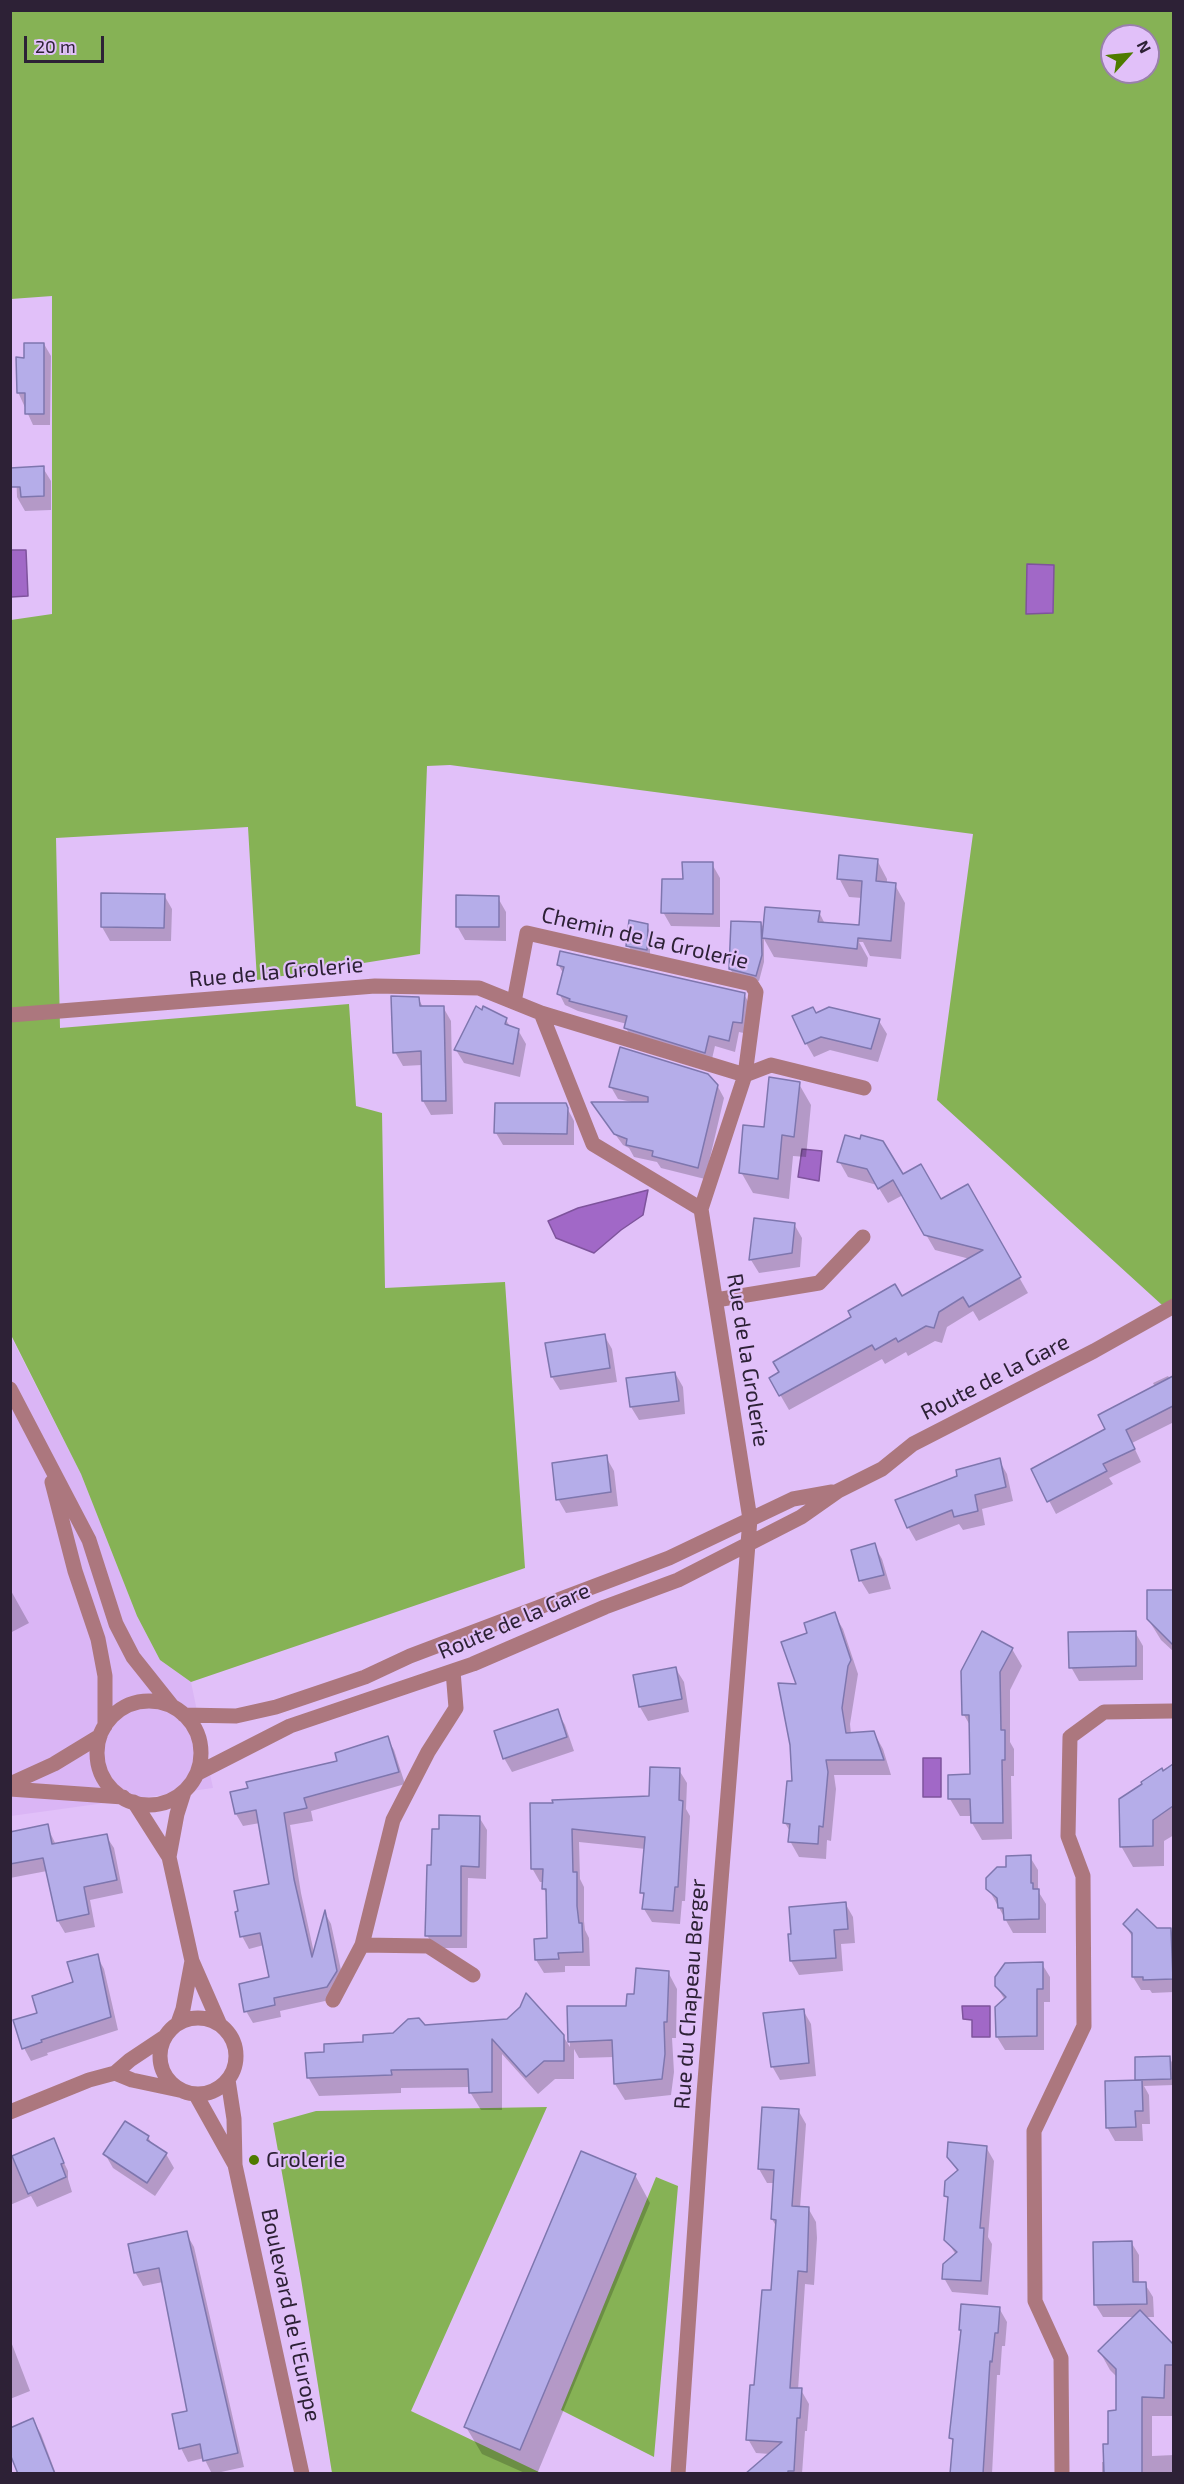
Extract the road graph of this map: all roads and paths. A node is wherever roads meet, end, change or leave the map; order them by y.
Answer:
1 (514, 1002) junction
2 (541, 1013) junction
3 (10, 1015) edge
4 (745, 1075) junction
5 (864, 1088) dead end
6 (701, 1209) junction
7 (863, 1237) dead end
8 (717, 1300) junction
9 (1173, 1306) edge
10 (10, 1389) edge
11 (46, 1458) junction
12 (838, 1491) junction
13 (750, 1519) junction
14 (748, 1545) junction
15 (453, 1671) junction
16 (178, 1710) junction
17 (1172, 1712) dead end
18 (103, 1731) junction
19 (198, 1773) junction
20 (10, 1786) edge
21 (184, 1792) junction
22 (128, 1800) junction
23 (169, 1857) junction
24 (362, 1945) junction
25 (192, 1961) junction
26 (473, 1975) dead end
27 (333, 2001) dead end
28 (178, 2023) junction
29 (220, 2025) junction
30 (164, 2038) junction
31 (116, 2073) junction
32 (228, 2079) junction
33 (179, 2090) junction
34 (196, 2095) junction
35 (10, 2112) edge
36 (235, 2165) junction
37 (302, 2474) edge
38 (678, 2474) edge
39 (1062, 2474) edge

1 - 2 street, Rue de la Grolerie
1 - 3 street, Rue de la Grolerie
1 - 4 street, Chemin de la Grolerie
2 - 4 street, Rue de la Grolerie
2 - 6 street
4 - 5 street
4 - 6 street, Rue de la Grolerie
6 - 8 street, Rue de la Grolerie
7 - 8 street
8 - 13 street, Rue de la Grolerie
9 - 12 street, Route de la Gare
10 - 11 street
11 - 16 street
11 - 18 street
12 - 13 street, Route de la Gare
12 - 14 street, Route de la Gare
13 - 14 street, Rue du Chapeau Berger
13 - 16 street, Route de la Gare
14 - 15 street, Route de la Gare
14 - 38 street, Rue du Chapeau Berger
15 - 19 street, Route de la Gare
15 - 24 street
16 - 18 street
16 - 19 street
17 - 39 street
18 - 20 street
18 - 22 street
19 - 21 street
20 - 22 street
21 - 22 street
21 - 23 street
22 - 23 street
23 - 25 street
24 - 26 street
24 - 27 street
25 - 28 street
25 - 29 street
28 - 29 street
28 - 30 street
29 - 32 street
30 - 31 street
30 - 33 street
31 - 33 street
31 - 35 street
32 - 34 street
32 - 36 street, Boulevard de l'Europe
33 - 34 street
34 - 36 street, Boulevard de l'Europe
36 - 37 street, Boulevard de l'Europe

